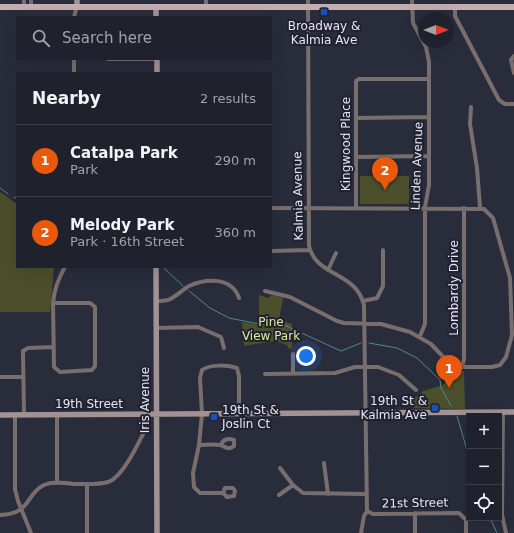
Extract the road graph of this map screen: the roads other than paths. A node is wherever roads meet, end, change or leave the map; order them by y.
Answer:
1 (28, 3) edge
2 (77, 3) edge
3 (206, 3) edge
4 (308, 3) edge
5 (412, 3) edge
6 (156, 6) junction
7 (514, 6) edge
8 (0, 7) edge
9 (455, 7) junction
10 (74, 16) edge
11 (156, 16) edge
12 (514, 56) edge
13 (74, 60) edge
14 (156, 60) edge
15 (74, 72) edge
16 (157, 72) edge
17 (514, 73) edge
18 (429, 79) junction
19 (514, 104) edge
20 (471, 107) dead end
21 (429, 117) junction
22 (356, 118) junction
23 (429, 156) junction
24 (356, 157) junction
25 (356, 207) junction
26 (425, 207) junction
27 (272, 208) edge
28 (308, 208) junction
29 (464, 208) junction
30 (480, 208) junction
31 (310, 250) junction
32 (383, 250) dead end
33 (272, 251) edge
34 (336, 253) dead end
35 (64, 268) edge
36 (156, 268) edge
37 (328, 270) junction
38 (265, 291) dead end
39 (239, 298) dead end
40 (156, 301) junction
41 (363, 301) junction
42 (53, 303) junction
43 (364, 324) junction
44 (156, 328) junction
45 (420, 336) junction
46 (53, 347) junction
47 (224, 348) dead end
48 (293, 354) dead end
49 (365, 367) junction
50 (462, 367) junction
51 (293, 373) junction
52 (264, 374) dead end
53 (0, 377) edge
54 (23, 377) junction
55 (416, 390) dead end
56 (365, 412) junction
57 (503, 412) junction
58 (514, 412) edge
59 (156, 414) junction
60 (202, 414) junction
61 (239, 414) junction
62 (0, 415) edge
63 (15, 415) junction
64 (24, 415) junction
65 (57, 415) junction
66 (145, 430) dead end
67 (221, 445) dead end
68 (199, 446) junction
69 (324, 463) dead end
70 (280, 468) dead end
71 (57, 483) junction
72 (87, 485) junction
73 (293, 485) junction
74 (223, 493) dead end
75 (328, 494) junction
76 (366, 494) junction
77 (280, 495) dead end
78 (21, 509) junction
79 (367, 511) junction
80 (415, 513) junction
81 (0, 515) edge
82 (31, 533) edge
83 (87, 533) edge
84 (158, 533) edge
85 (361, 533) edge
86 (415, 533) edge
87 (466, 533) edge
88 (506, 533) edge

1 - 2 main road
1 - 8 main road
2 - 6 main road
2 - 10 street
3 - 4 main road
3 - 6 main road
4 - 5 main road
4 - 28 street, Kalmia Avenue
5 - 9 main road
5 - 18 street, Linden Avenue
6 - 11 street
7 - 9 main road
9 - 19 street
12 - 17 street
13 - 15 street
14 - 16 street
18 - 21 street, Linden Avenue
18 - 22 street, Kingwood Place
20 - 30 street
21 - 22 street
21 - 23 street, Linden Avenue
22 - 24 street, Kingwood Place
23 - 24 street
23 - 26 street, Linden Avenue
24 - 25 street, Kingwood Place
25 - 26 street
25 - 28 street
26 - 29 street
26 - 45 street, Linden Avenue
27 - 28 street
28 - 31 street, Kalmia Avenue
29 - 30 street
29 - 50 street, Lombardy Drive
30 - 50 street
31 - 33 street
31 - 37 street, Kalmia Avenue
32 - 41 street
34 - 37 street
35 - 42 street
36 - 40 street, Iris Avenue
37 - 41 street, Kalmia Avenue
38 - 43 street
39 - 40 street
40 - 44 street, Iris Avenue
41 - 43 street, Kalmia Avenue
42 - 46 street
42 - 46 street
43 - 45 street
43 - 49 street, Kalmia Avenue
44 - 47 street
44 - 59 street, Iris Avenue
45 - 50 street
46 - 54 street
48 - 51 street
49 - 51 street
49 - 55 street
49 - 56 street, Kalmia Avenue
51 - 52 street
53 - 54 street
54 - 64 street
56 - 57 street, 19th Street
56 - 61 street, 19th Street
56 - 76 street, Kalmia Avenue
57 - 58 street, 19th Street
57 - 88 street
59 - 60 street, 19th Street
59 - 65 street, 19th Street
59 - 84 street, Iris Avenue
60 - 61 street, 19th Street
60 - 61 street
60 - 68 street
62 - 63 street, 19th Street
63 - 64 street, 19th Street
63 - 78 street
64 - 65 street, 19th Street
65 - 71 street
66 - 72 street
67 - 68 street
68 - 74 street
69 - 75 street
70 - 73 street
71 - 72 street
71 - 78 street
72 - 83 street
73 - 75 street
73 - 77 street
75 - 76 street
76 - 79 street, Kalmia Avenue
78 - 81 street
78 - 82 street
79 - 80 street, 21st Street
79 - 85 street, Kalmia Avenue
80 - 86 street
80 - 87 street, 21st Street

